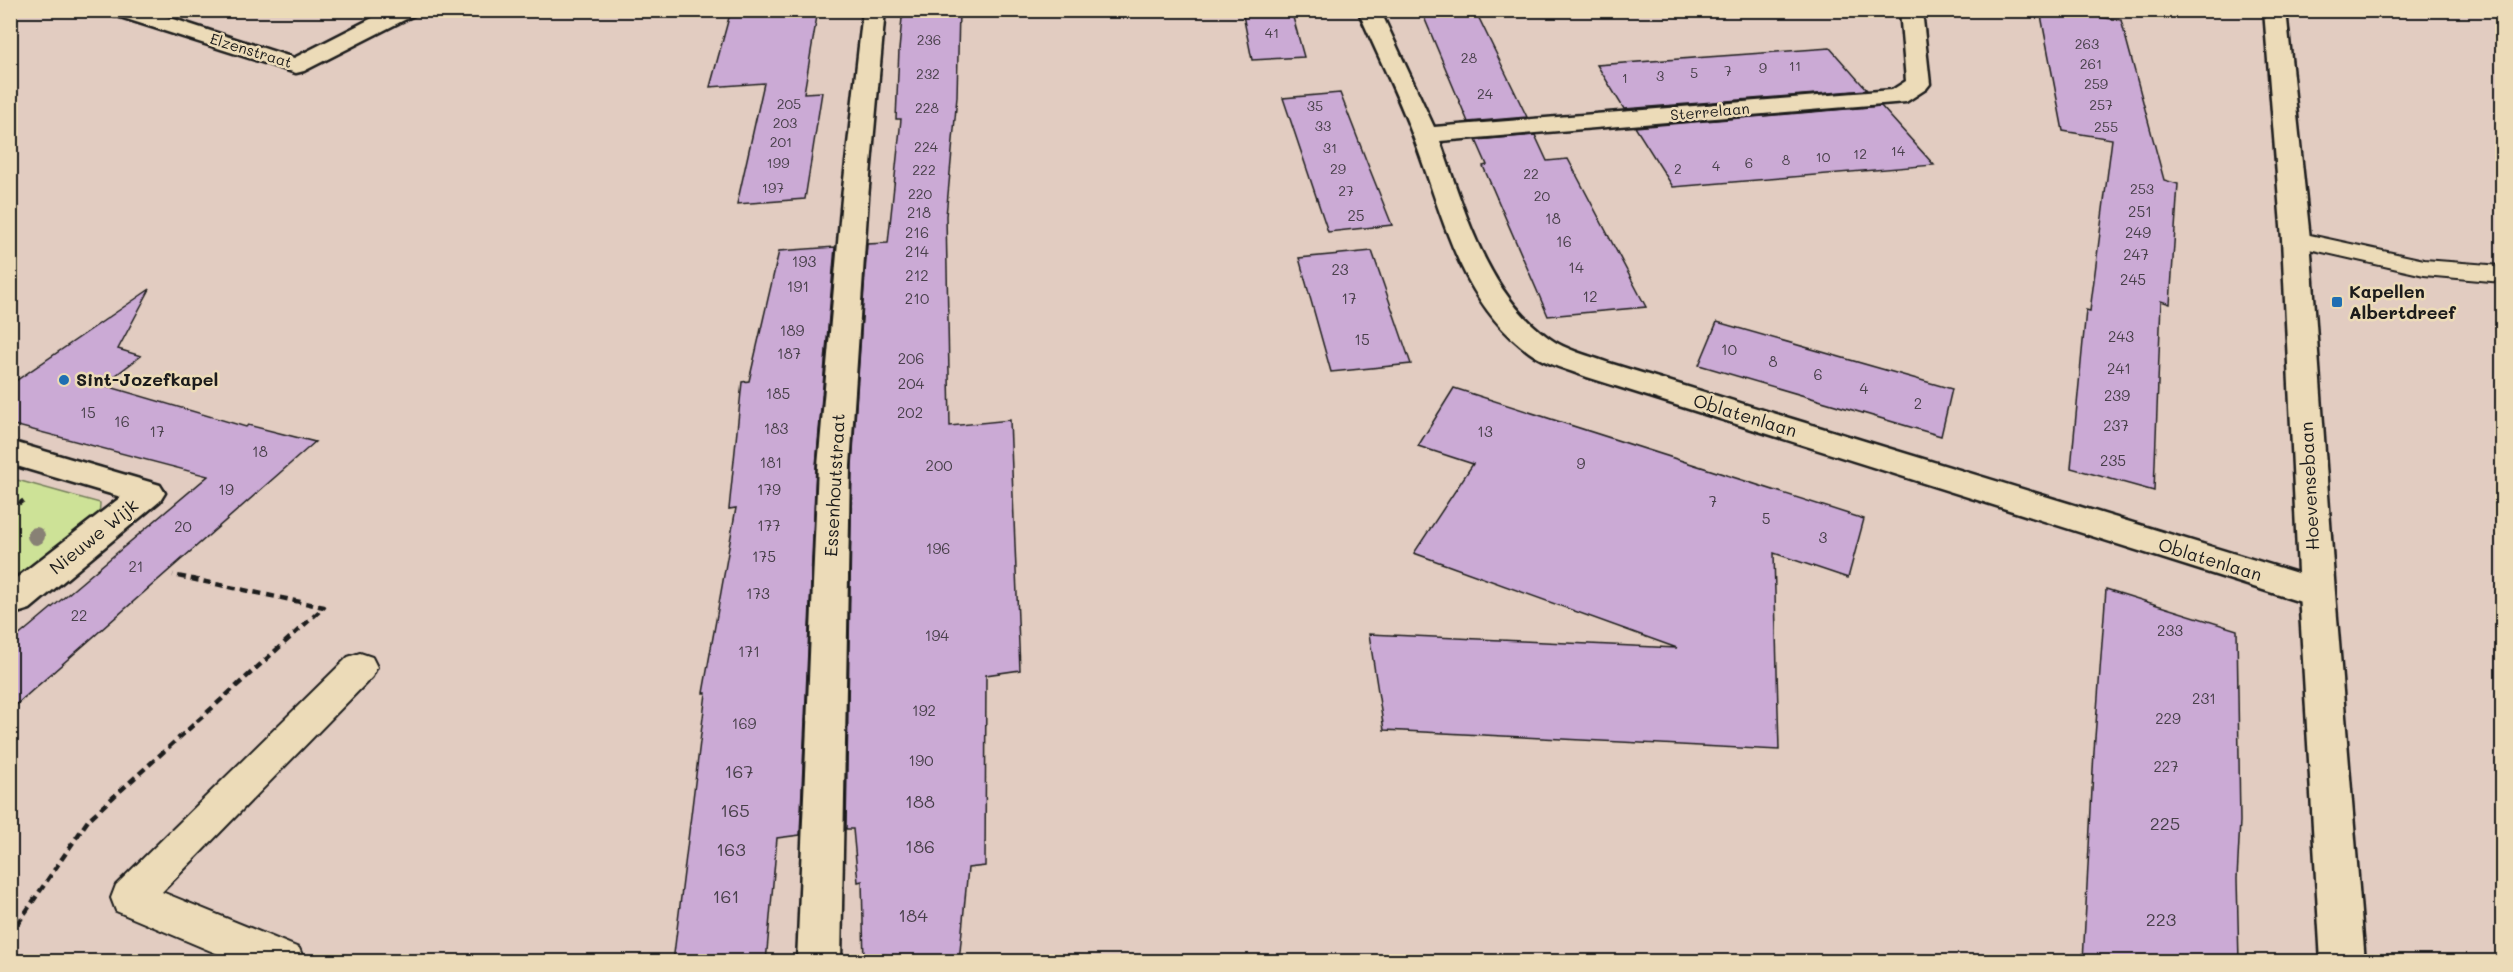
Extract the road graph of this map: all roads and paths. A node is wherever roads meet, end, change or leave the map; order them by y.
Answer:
1 (122, 10) edge
2 (406, 10) edge
3 (874, 10) edge
4 (1369, 10) edge
5 (1911, 10) edge
6 (2275, 10) edge
7 (1425, 135) junction
8 (2296, 238) junction
9 (2502, 274) edge
10 (10, 453) edge
11 (173, 575) dead end
12 (2317, 593) junction
13 (10, 597) edge
14 (360, 668) dead end
15 (10, 934) edge
16 (285, 962) edge
17 (819, 962) edge
18 (2343, 962) edge

1 - 2 street, Elzenstraat
3 - 17 street, Essenhoutstraat
4 - 7 street, Oblatenlaan
5 - 7 street, Sterrelaan
6 - 8 street, Hoevensebaan
7 - 12 street, Oblatenlaan
8 - 9 lane
8 - 12 street, Hoevensebaan
10 - 13 street, Nieuwe Wijk
11 - 15 path
12 - 18 street, Hoevensebaan
14 - 16 lane

